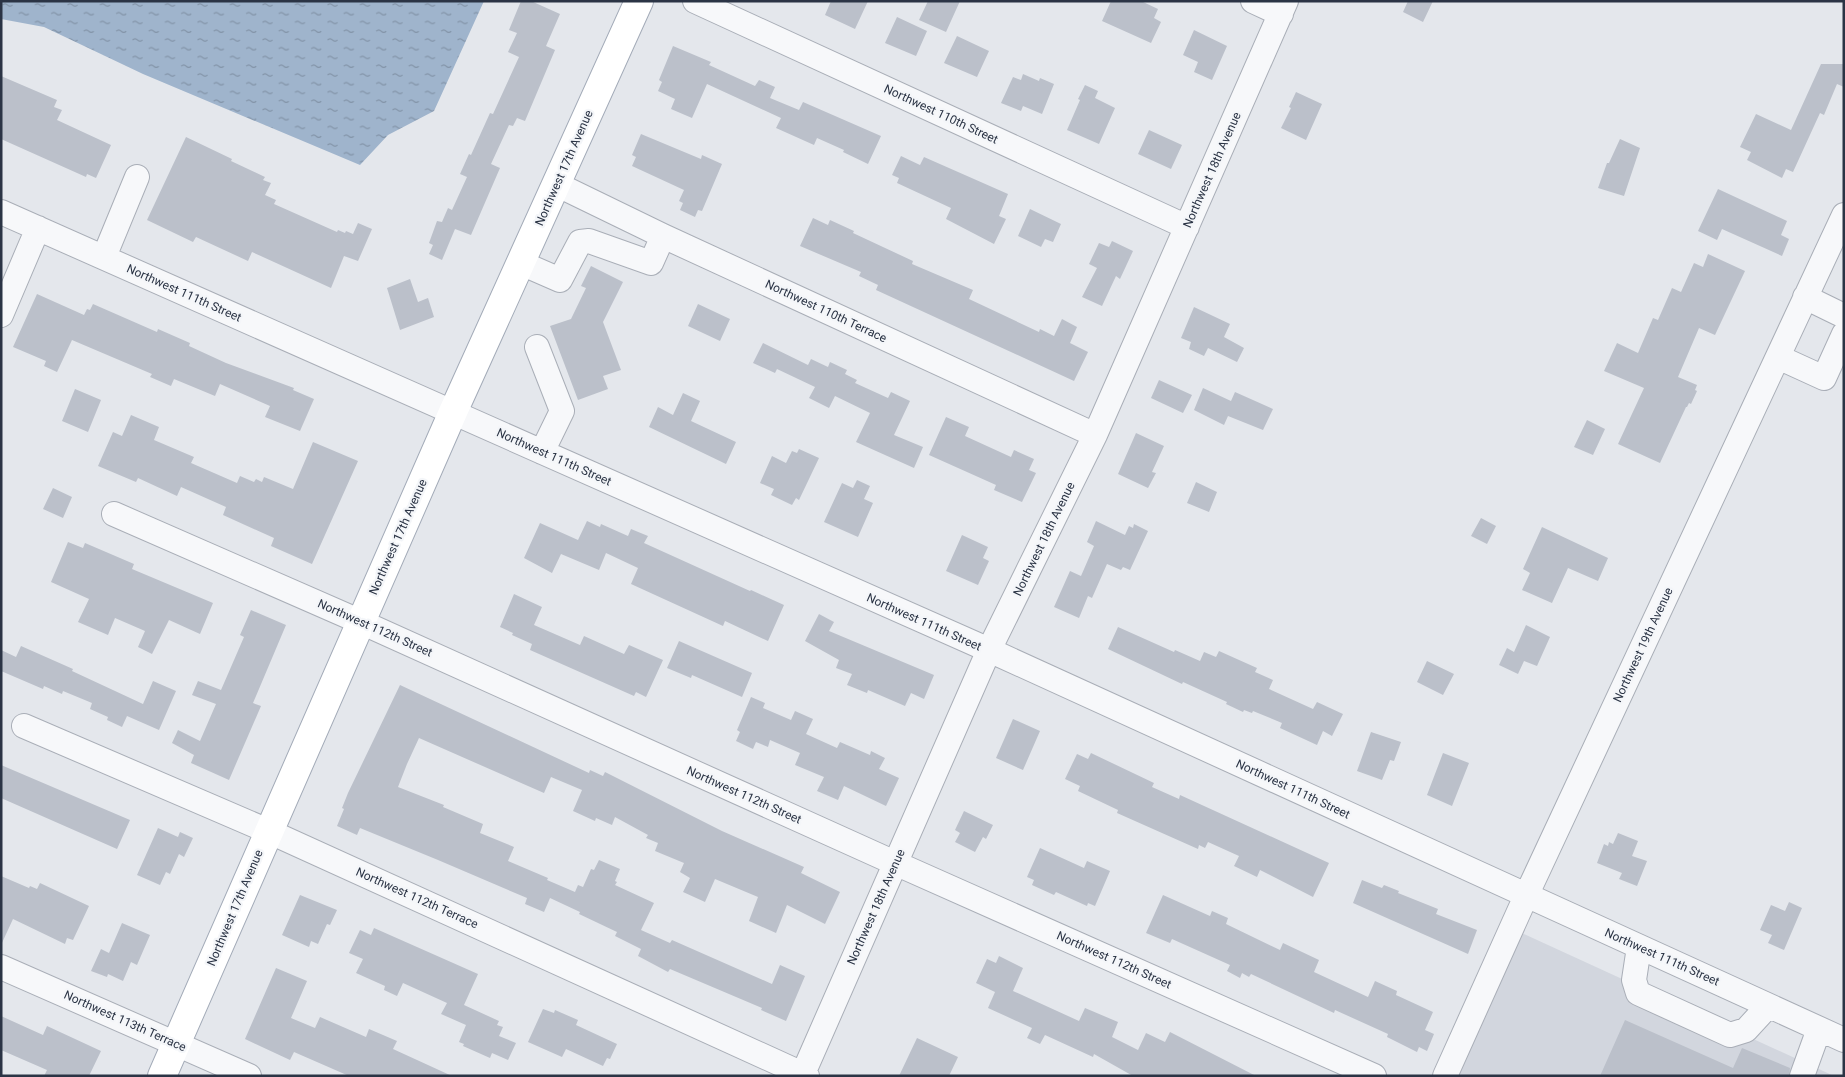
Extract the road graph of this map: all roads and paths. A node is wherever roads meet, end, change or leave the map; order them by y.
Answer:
1 (640, 1) edge
2 (695, 1) edge
3 (1253, 1) edge
4 (1284, 8) edge
5 (137, 177) dead end
6 (556, 184) junction
7 (1, 212) edge
8 (1844, 215) edge
9 (1187, 227) junction
10 (38, 228) junction
11 (663, 236) junction
12 (104, 257) junction
13 (521, 263) junction
14 (1805, 297) junction
15 (1, 315) edge
16 (1844, 316) edge
17 (537, 347) dead end
18 (1841, 348) edge
19 (1778, 357) junction
20 (453, 412) junction
21 (1096, 435) junction
22 (542, 452) junction
23 (114, 514) dead end
24 (361, 622) junction
25 (989, 650) junction
26 (24, 726) dead end
27 (268, 831) junction
28 (895, 863) junction
29 (1526, 896) junction
30 (1639, 947) junction
31 (1, 967) edge
32 (1768, 1006) junction
33 (1819, 1029) junction
34 (1844, 1040) edge
35 (176, 1043) junction
36 (804, 1075) edge
37 (162, 1076) edge
38 (249, 1076) edge
39 (1374, 1076) edge
40 (1445, 1076) edge
41 (1802, 1076) edge

1 - 6 main road, Northwest 17th Avenue
2 - 9 street, Northwest 110th Street
3 - 4 street
4 - 9 street, Northwest 18th Avenue
5 - 12 street
6 - 11 street, Northwest 110th Terrace
6 - 13 main road, Northwest 17th Avenue
7 - 10 street, Northwest 111th Street
8 - 14 street, Northwest 19th Avenue
9 - 21 street, Northwest 18th Avenue
10 - 12 street, Northwest 111th Street
10 - 15 street
11 - 13 street
11 - 21 street, Northwest 110th Terrace
12 - 20 street, Northwest 111th Street
13 - 20 main road, Northwest 17th Avenue
14 - 16 street
14 - 19 street, Northwest 19th Avenue
17 - 22 street
18 - 19 street
19 - 29 street, Northwest 19th Avenue
20 - 22 street, Northwest 111th Street
20 - 24 main road, Northwest 17th Avenue
21 - 25 street, Northwest 18th Avenue
22 - 25 street, Northwest 111th Street
23 - 24 street, Northwest 112th Street
24 - 27 main road, Northwest 17th Avenue
24 - 28 street, Northwest 112th Street
25 - 28 street, Northwest 18th Avenue
25 - 29 street, Northwest 111th Street
26 - 27 street, Northwest 112th Terrace
27 - 35 main road, Northwest 17th Avenue
27 - 36 street, Northwest 112th Terrace
28 - 36 street, Northwest 18th Avenue
28 - 39 street, Northwest 112th Street
29 - 30 street, Northwest 111th Street
29 - 40 street, Northwest 19th Avenue
30 - 32 street, Northwest 111th Street
30 - 32 street
31 - 35 street, Northwest 113th Terrace
32 - 33 street, Northwest 111th Street
33 - 34 street, Northwest 111th Street
33 - 41 street
35 - 37 main road, Northwest 17th Avenue
35 - 38 street, Northwest 113th Terrace

